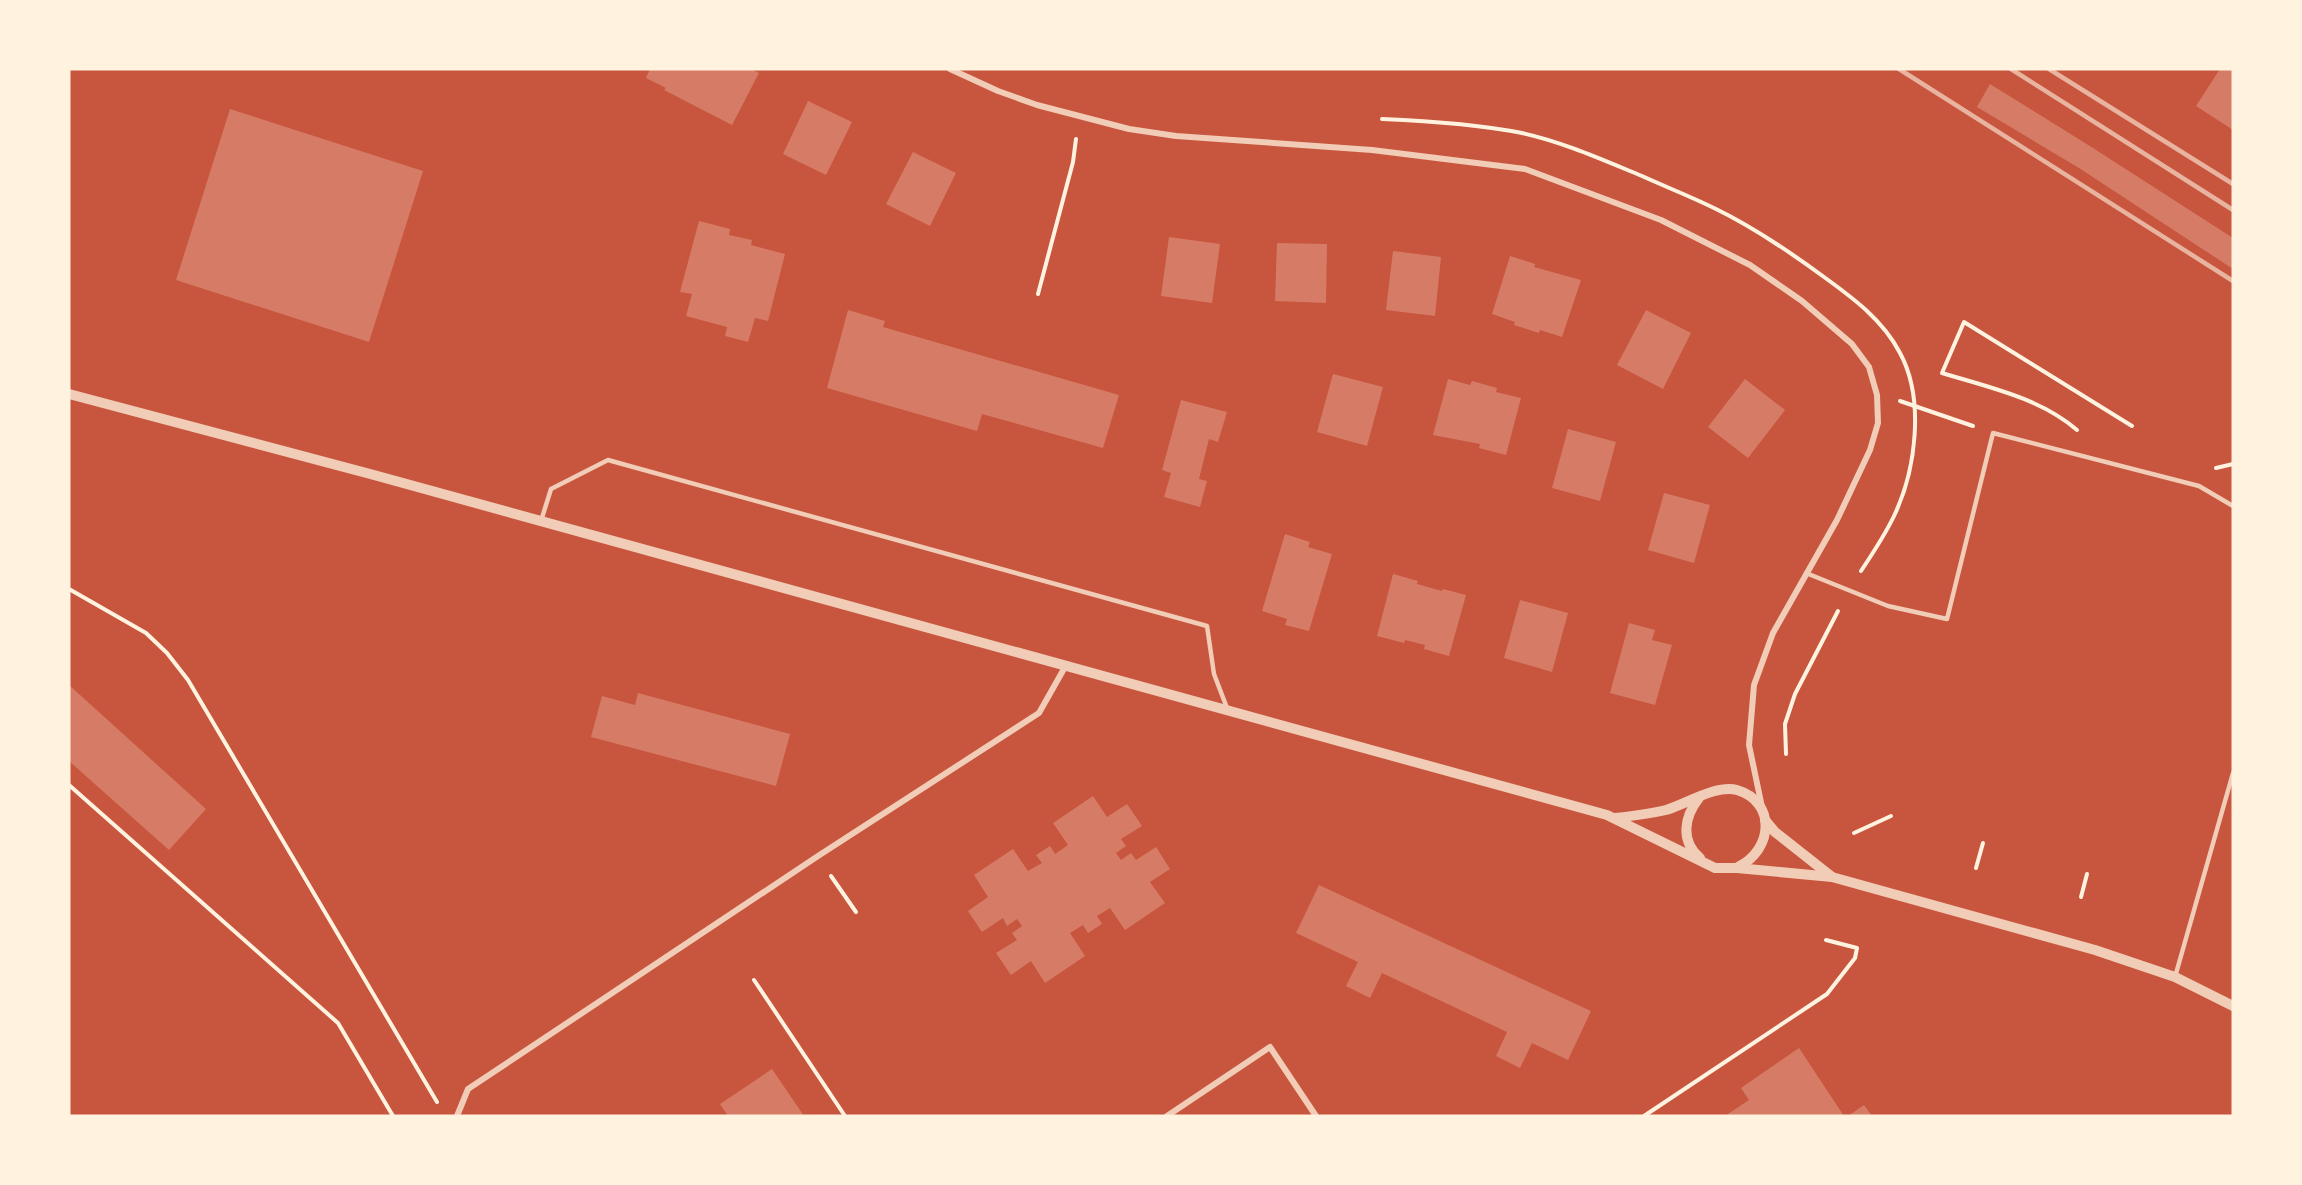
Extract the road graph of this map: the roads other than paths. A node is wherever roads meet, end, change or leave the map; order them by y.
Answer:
1 (950, 69) edge
2 (69, 394) edge
3 (2233, 506) edge
4 (541, 521) junction
5 (1806, 573) junction
6 (1065, 667) junction
7 (1228, 711) junction
8 (2233, 773) edge
9 (1699, 798) junction
10 (1615, 818) junction
11 (1765, 818) junction
12 (1704, 863) junction
13 (1737, 868) junction
14 (1832, 877) junction
15 (2175, 977) junction
16 (2233, 1006) edge
17 (457, 1116) edge
18 (1167, 1116) edge
19 (1316, 1116) edge

1 - 5 street
2 - 4 street
3 - 5 lane
4 - 6 street
4 - 7 lane
5 - 11 street
6 - 7 street
6 - 17 street
7 - 10 street
8 - 15 lane
9 - 10 street
9 - 11 street
9 - 12 street
10 - 12 street
11 - 13 street
11 - 14 street
12 - 13 street
13 - 14 street
14 - 15 street
15 - 16 street
18 - 19 street

